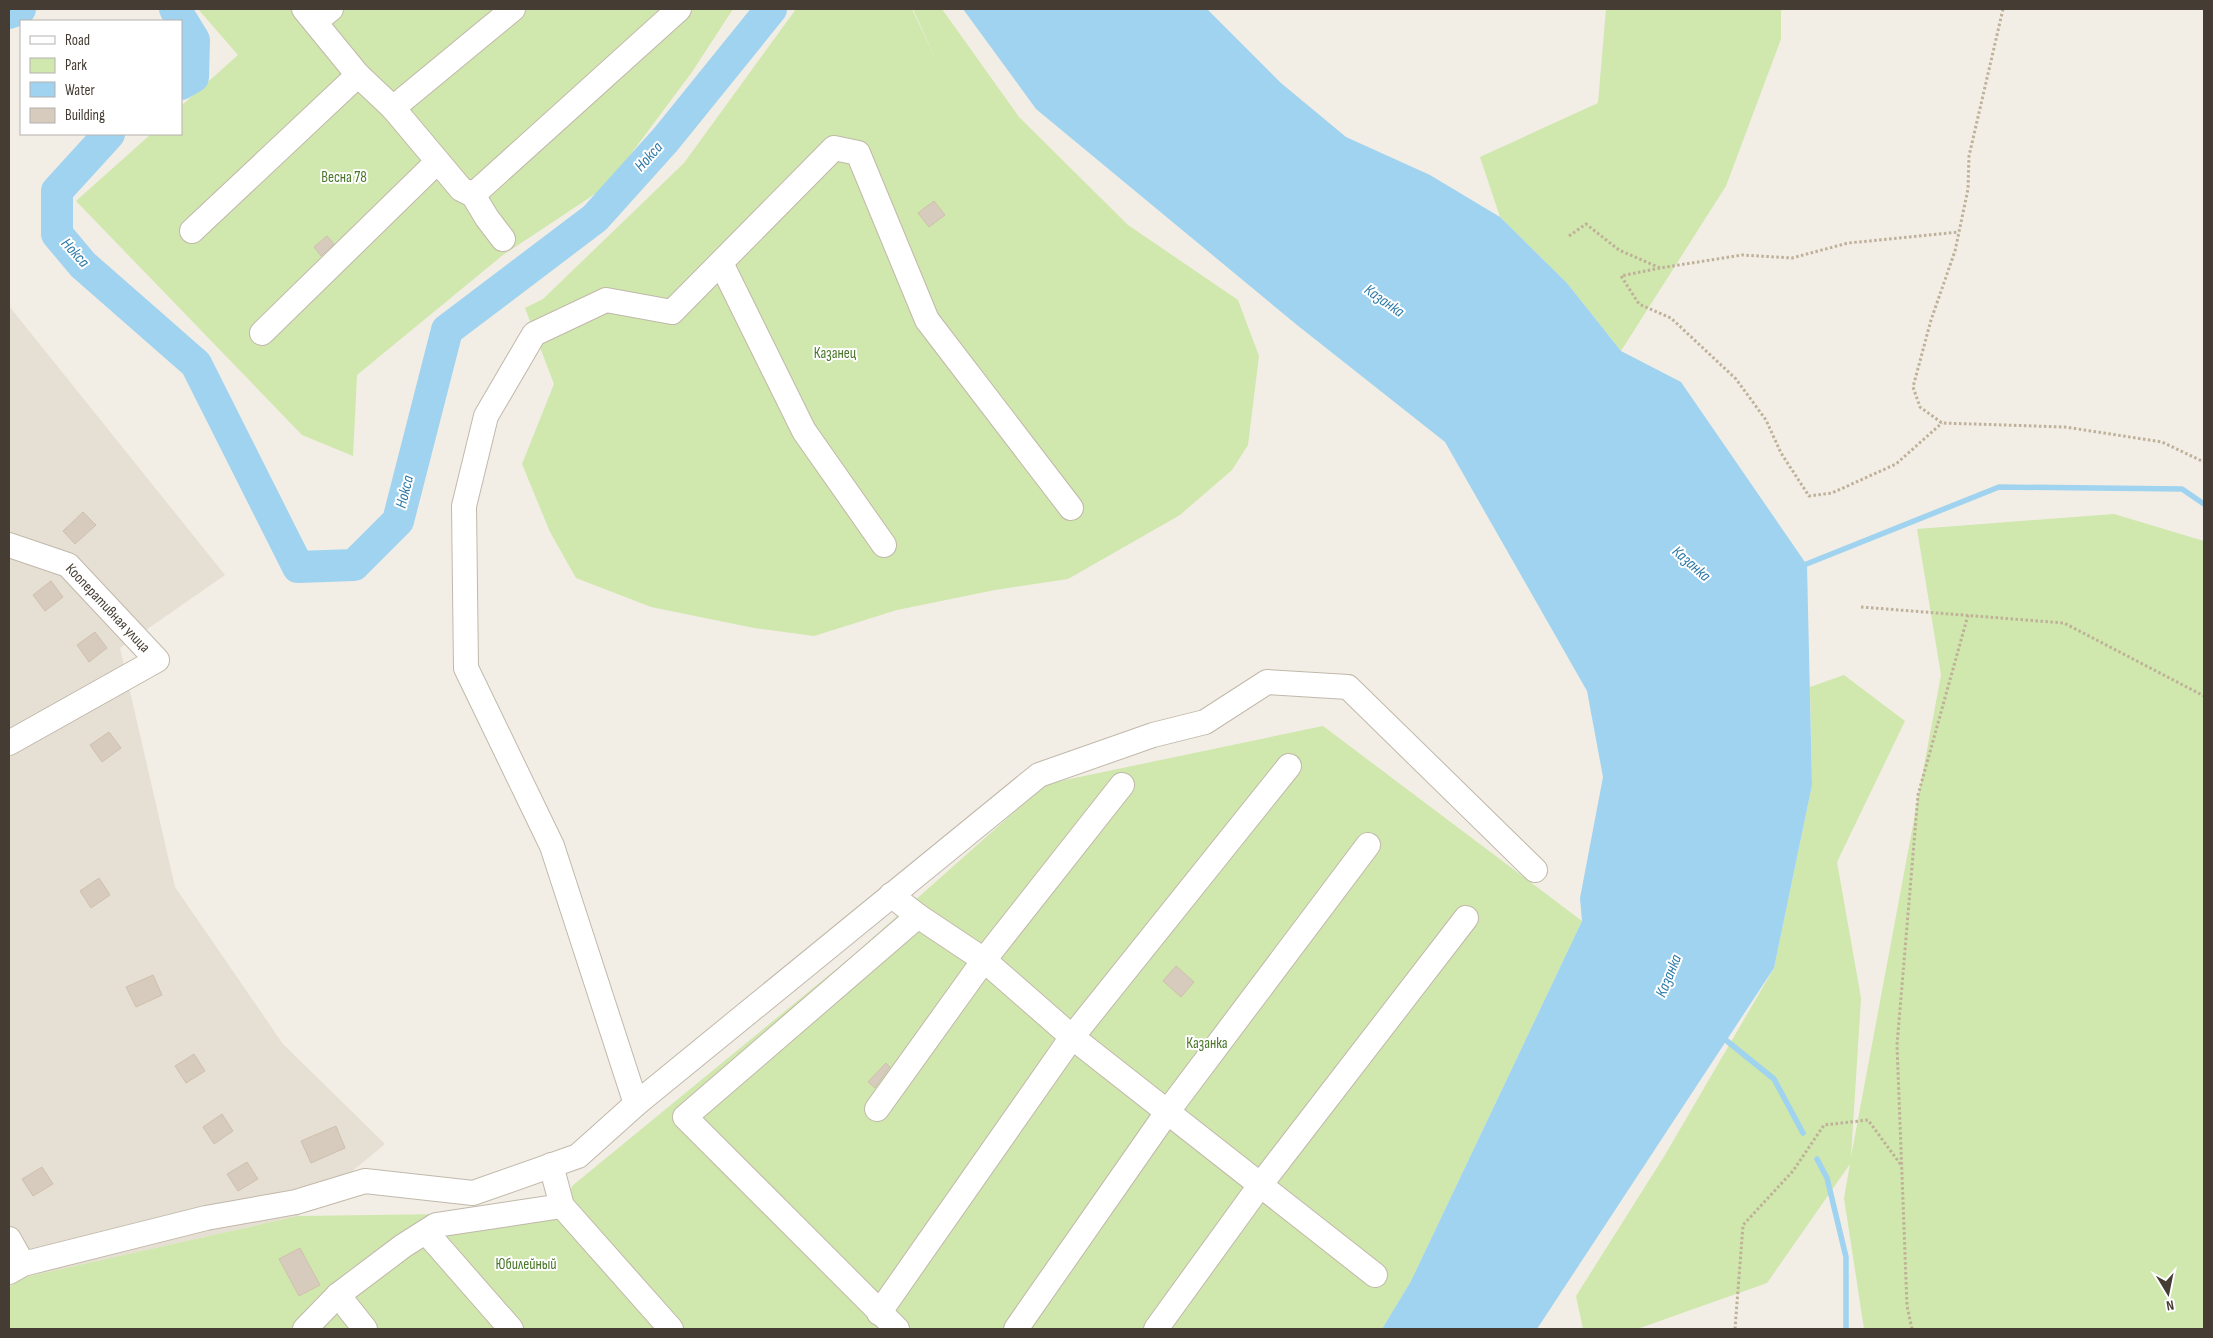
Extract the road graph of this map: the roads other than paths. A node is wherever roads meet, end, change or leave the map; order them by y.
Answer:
1 (513, 9) edge
2 (680, 9) edge
3 (316, 13) edge
4 (358, 75) junction
5 (393, 108) junction
6 (437, 162) junction
7 (473, 196) junction
8 (192, 231) dead end
9 (503, 239) dead end
10 (721, 263) junction
11 (262, 332) dead end
12 (1071, 508) dead end
13 (9, 544) edge
14 (884, 545) dead end
15 (9, 743) edge
16 (1289, 766) dead end
17 (1122, 785) dead end
18 (1368, 845) dead end
19 (1535, 870) dead end
20 (892, 895) junction
21 (918, 916) junction
22 (1466, 918) dead end
23 (984, 960) junction
24 (1072, 1037) junction
25 (636, 1104) junction
26 (877, 1109) dead end
27 (1168, 1111) junction
28 (550, 1165) junction
29 (1261, 1184) junction
30 (562, 1206) junction
31 (426, 1232) junction
32 (9, 1239) edge
33 (16, 1268) edge
34 (1376, 1275) dead end
35 (338, 1295) junction
36 (879, 1313) junction
37 (305, 1329) edge
38 (365, 1329) edge
39 (511, 1329) edge
40 (671, 1329) edge
41 (897, 1329) edge
42 (1016, 1329) edge
43 (1156, 1329) edge

1 - 5 street
2 - 7 street
3 - 4 street
4 - 5 street
4 - 8 street
5 - 6 street
6 - 7 street
6 - 11 street
7 - 9 street
10 - 12 street
10 - 14 street
10 - 25 street
13 - 15 street, Кооперативная улица
16 - 24 street
17 - 23 street
18 - 27 street
19 - 20 street
20 - 21 street
20 - 25 street
21 - 23 street
21 - 36 street
22 - 29 street
23 - 24 street
23 - 26 street
24 - 27 street
24 - 36 street
25 - 28 street
27 - 29 street
27 - 42 street
28 - 30 street
28 - 33 street
29 - 34 street
29 - 43 street
30 - 31 street
30 - 40 street
31 - 35 street
31 - 39 street
32 - 33 street
35 - 37 street
35 - 38 street
36 - 41 street

